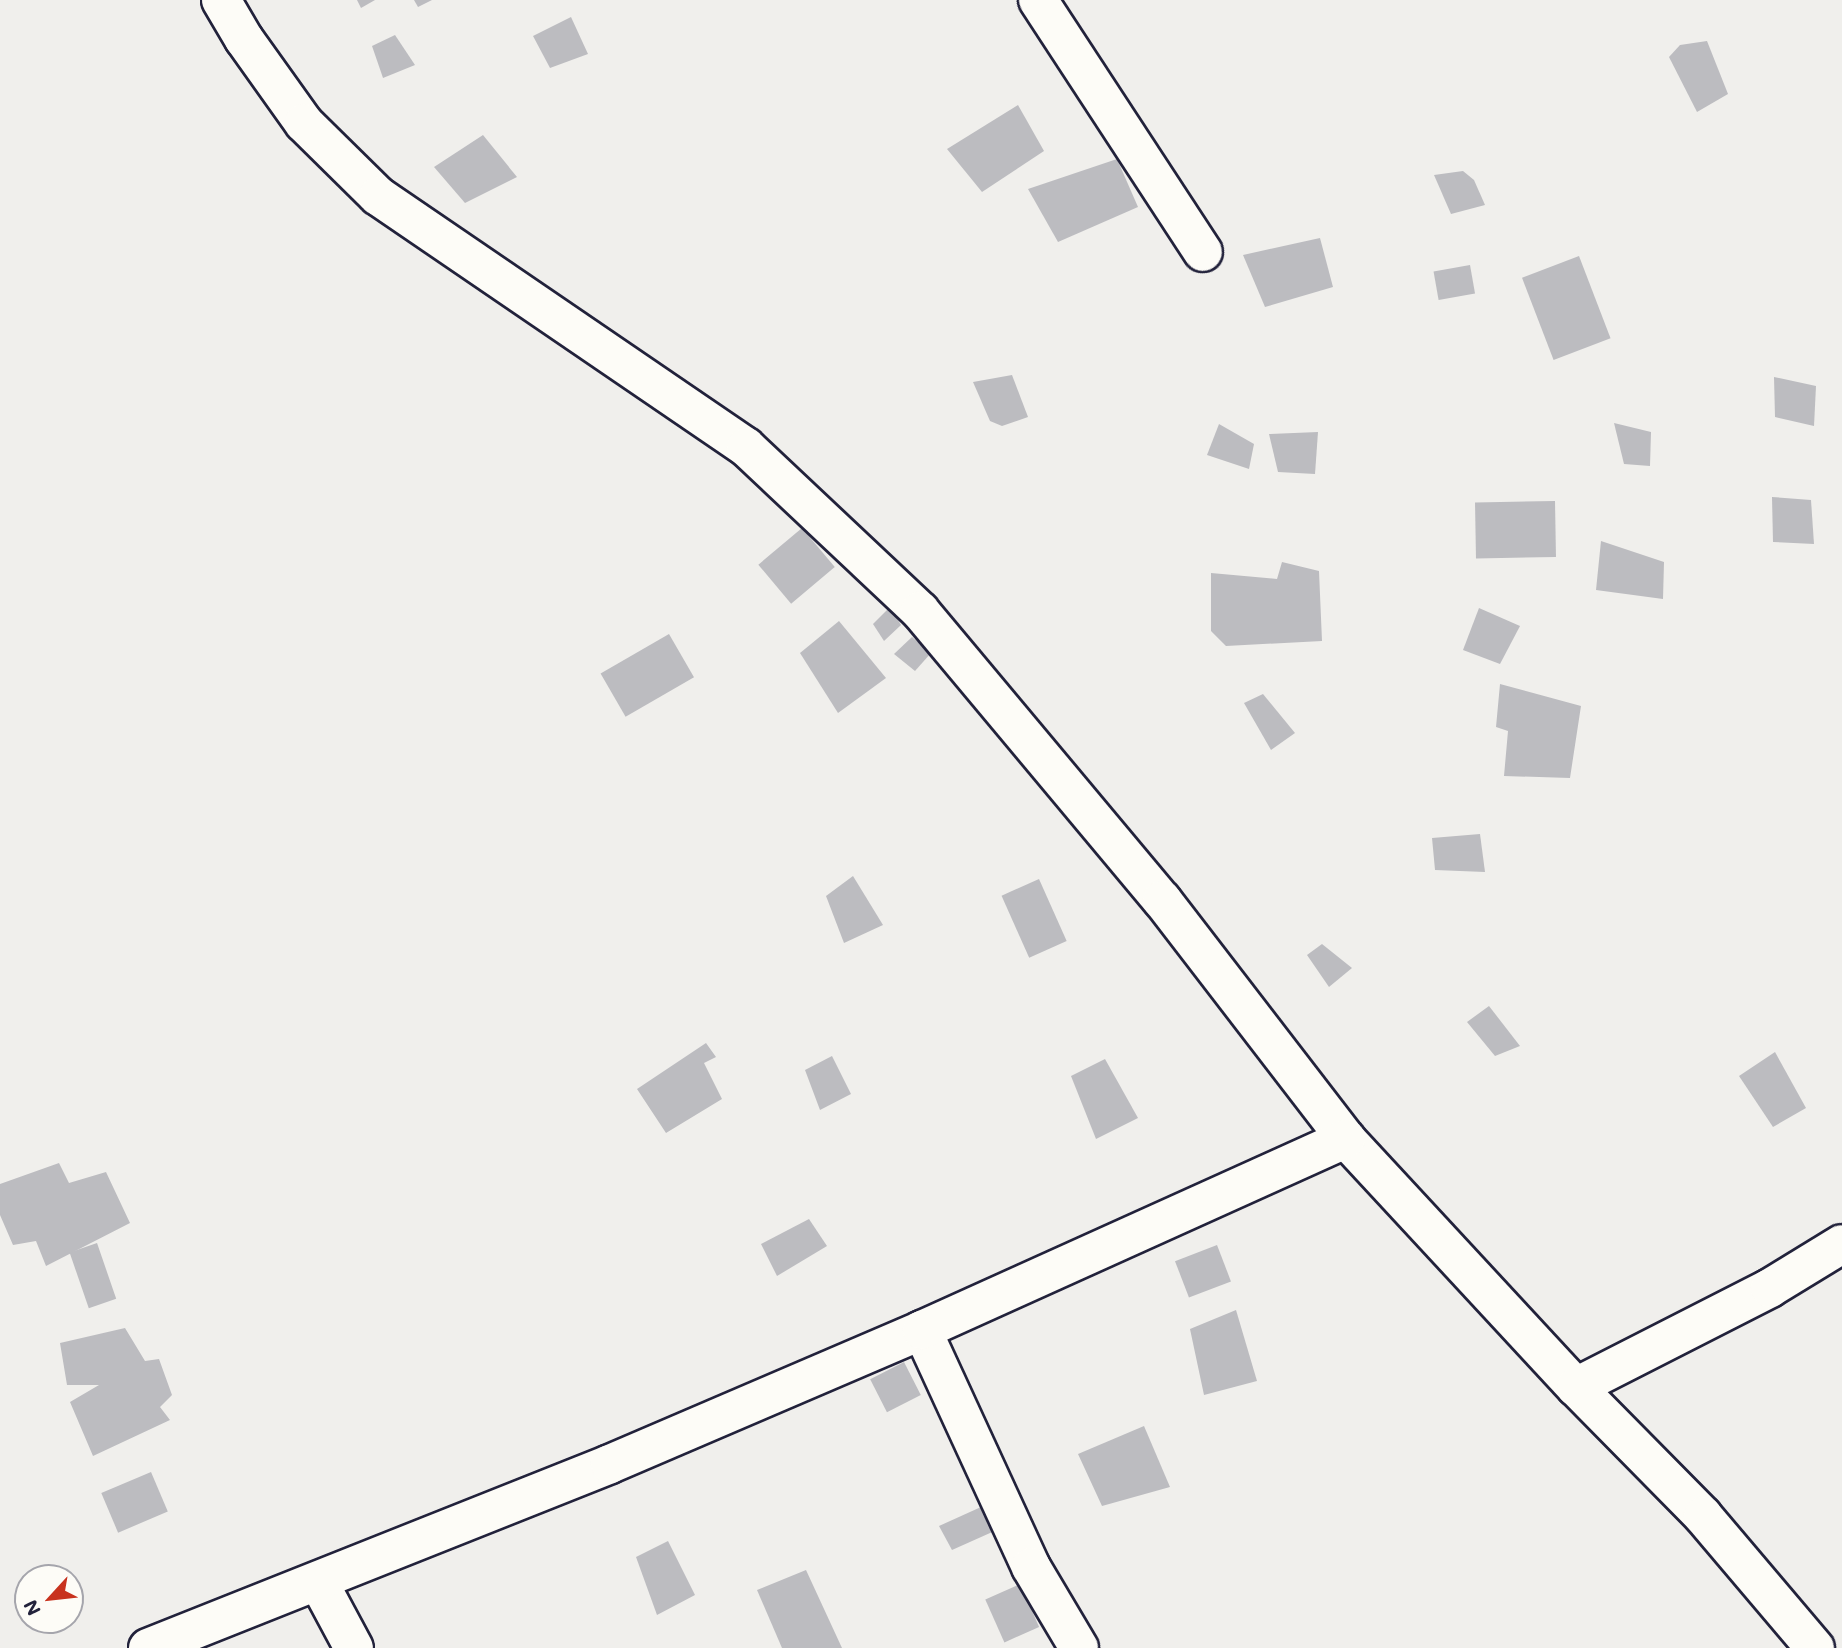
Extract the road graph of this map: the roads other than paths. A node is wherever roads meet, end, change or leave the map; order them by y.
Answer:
1 (221, 0) edge
2 (1038, 0) edge
3 (1203, 252) dead end
4 (1346, 1139) junction
5 (1842, 1244) edge
6 (922, 1330) junction
7 (1576, 1387) junction
8 (318, 1581) junction
9 (148, 1648) edge
10 (354, 1648) edge
11 (1079, 1648) edge
12 (1815, 1648) edge

1 - 4 street
2 - 3 street
4 - 6 street
4 - 7 street
5 - 7 street
6 - 8 street
6 - 11 street
7 - 12 street
8 - 9 street
8 - 10 street

